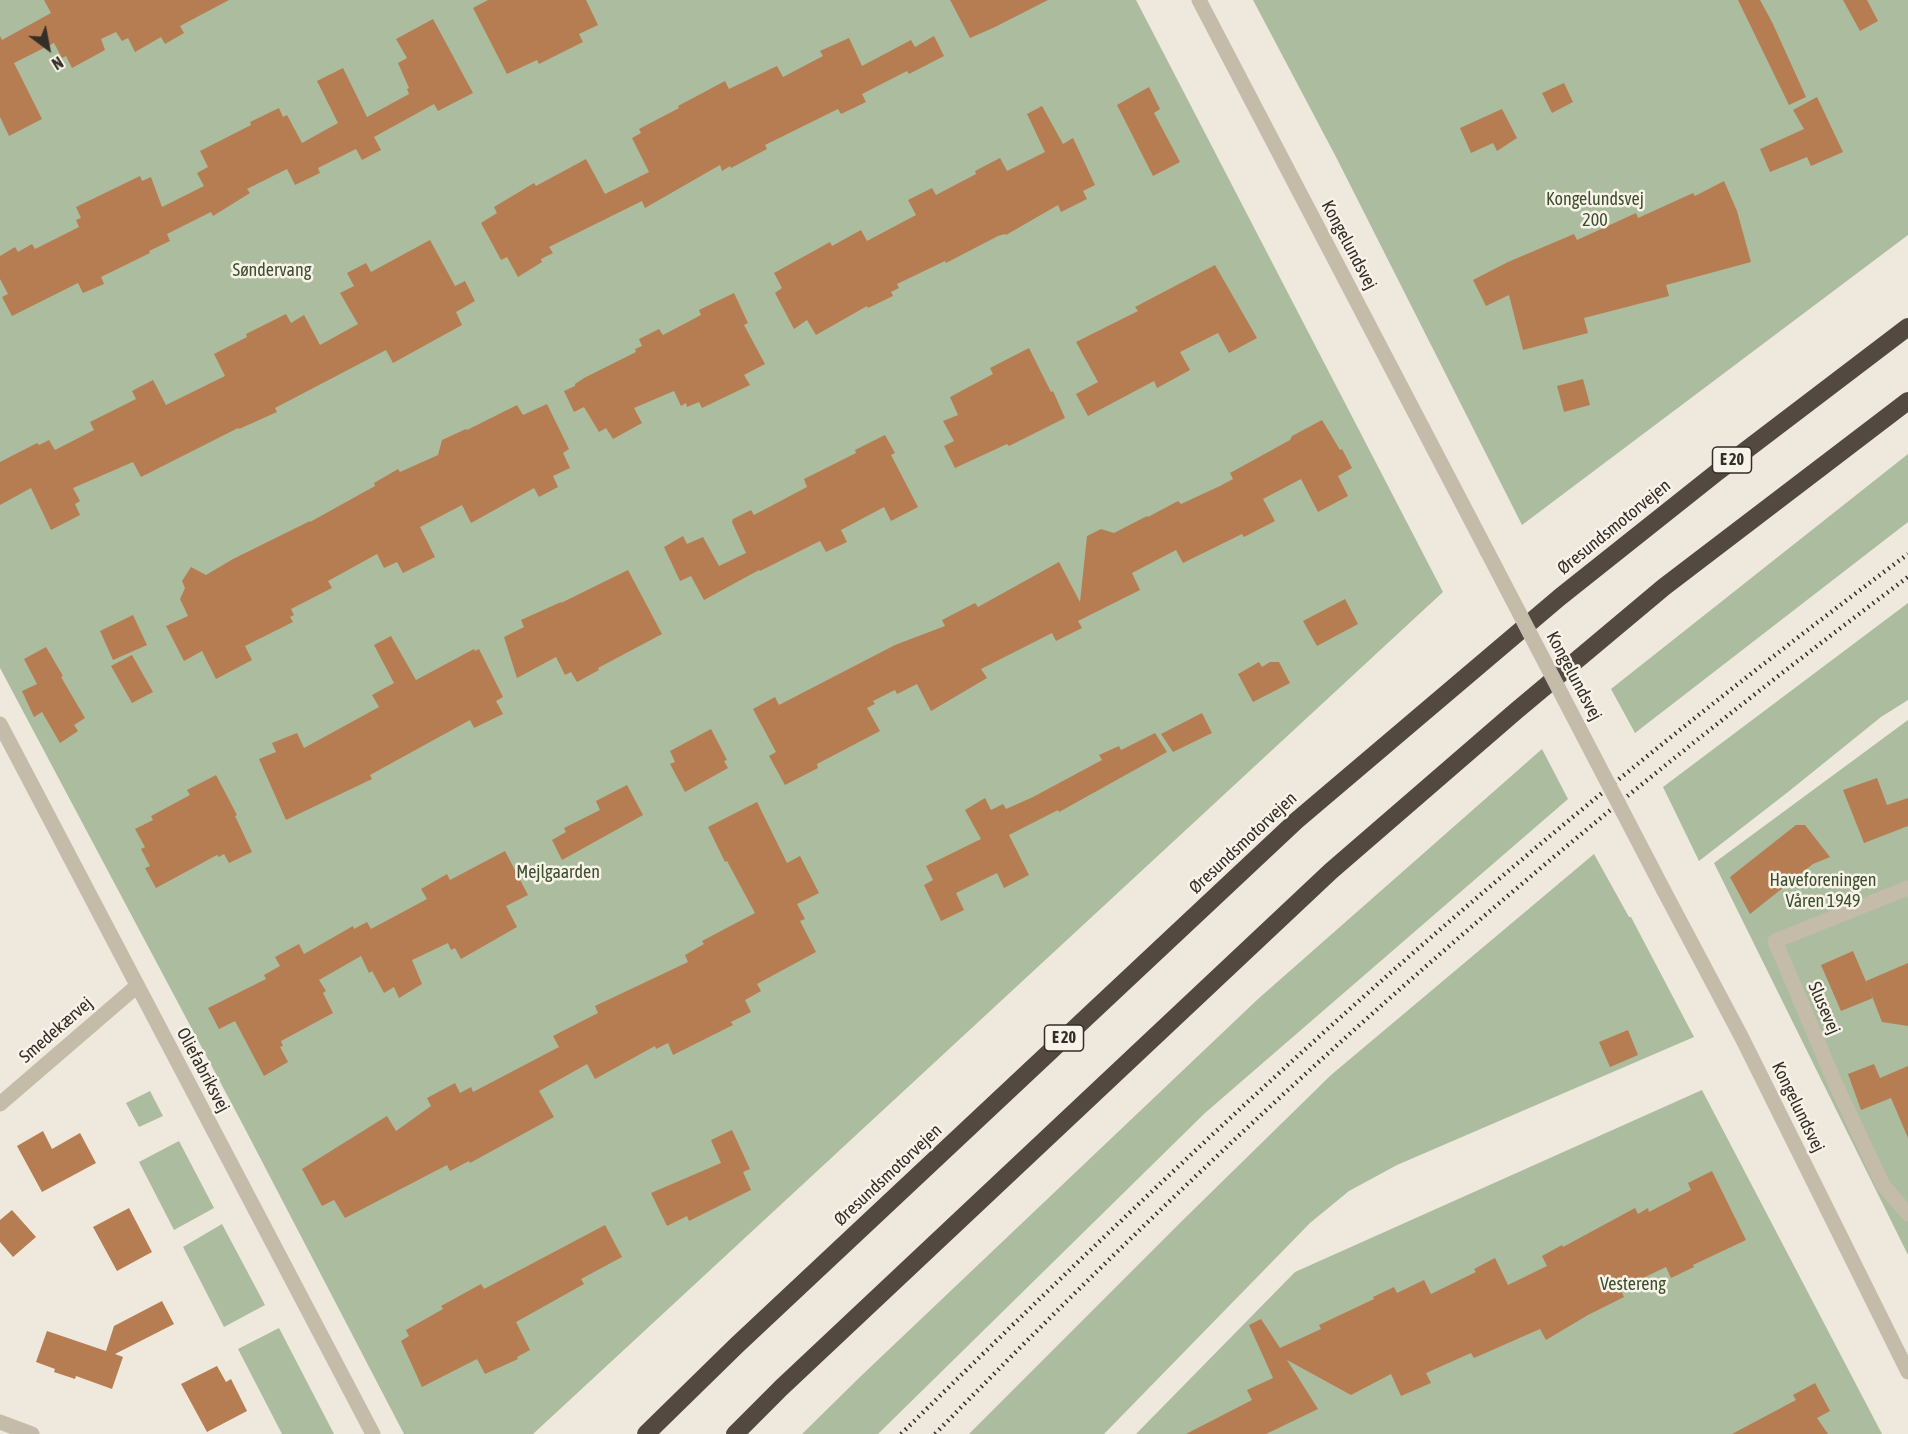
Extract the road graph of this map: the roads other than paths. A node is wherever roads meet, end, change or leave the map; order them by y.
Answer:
1 (1199, 0) edge
2 (1908, 327) edge
3 (1908, 401) edge
4 (0, 723) edge
5 (1908, 888) edge
6 (137, 986) junction
7 (0, 1104) edge
8 (1908, 1214) edge
9 (1908, 1372) edge
10 (0, 1422) edge
11 (32, 1434) edge
12 (373, 1434) edge
13 (646, 1434) edge
14 (735, 1434) edge

1 - 9 street, Kongelundsvej, bridge
2 - 13 highway, Øresundsmotorvejen / E 20
3 - 14 highway
4 - 6 street, Oliefabriksvej
5 - 8 street, Slusevej
6 - 7 street, Smedekærvej
6 - 12 street, Oliefabriksvej
10 - 11 street

